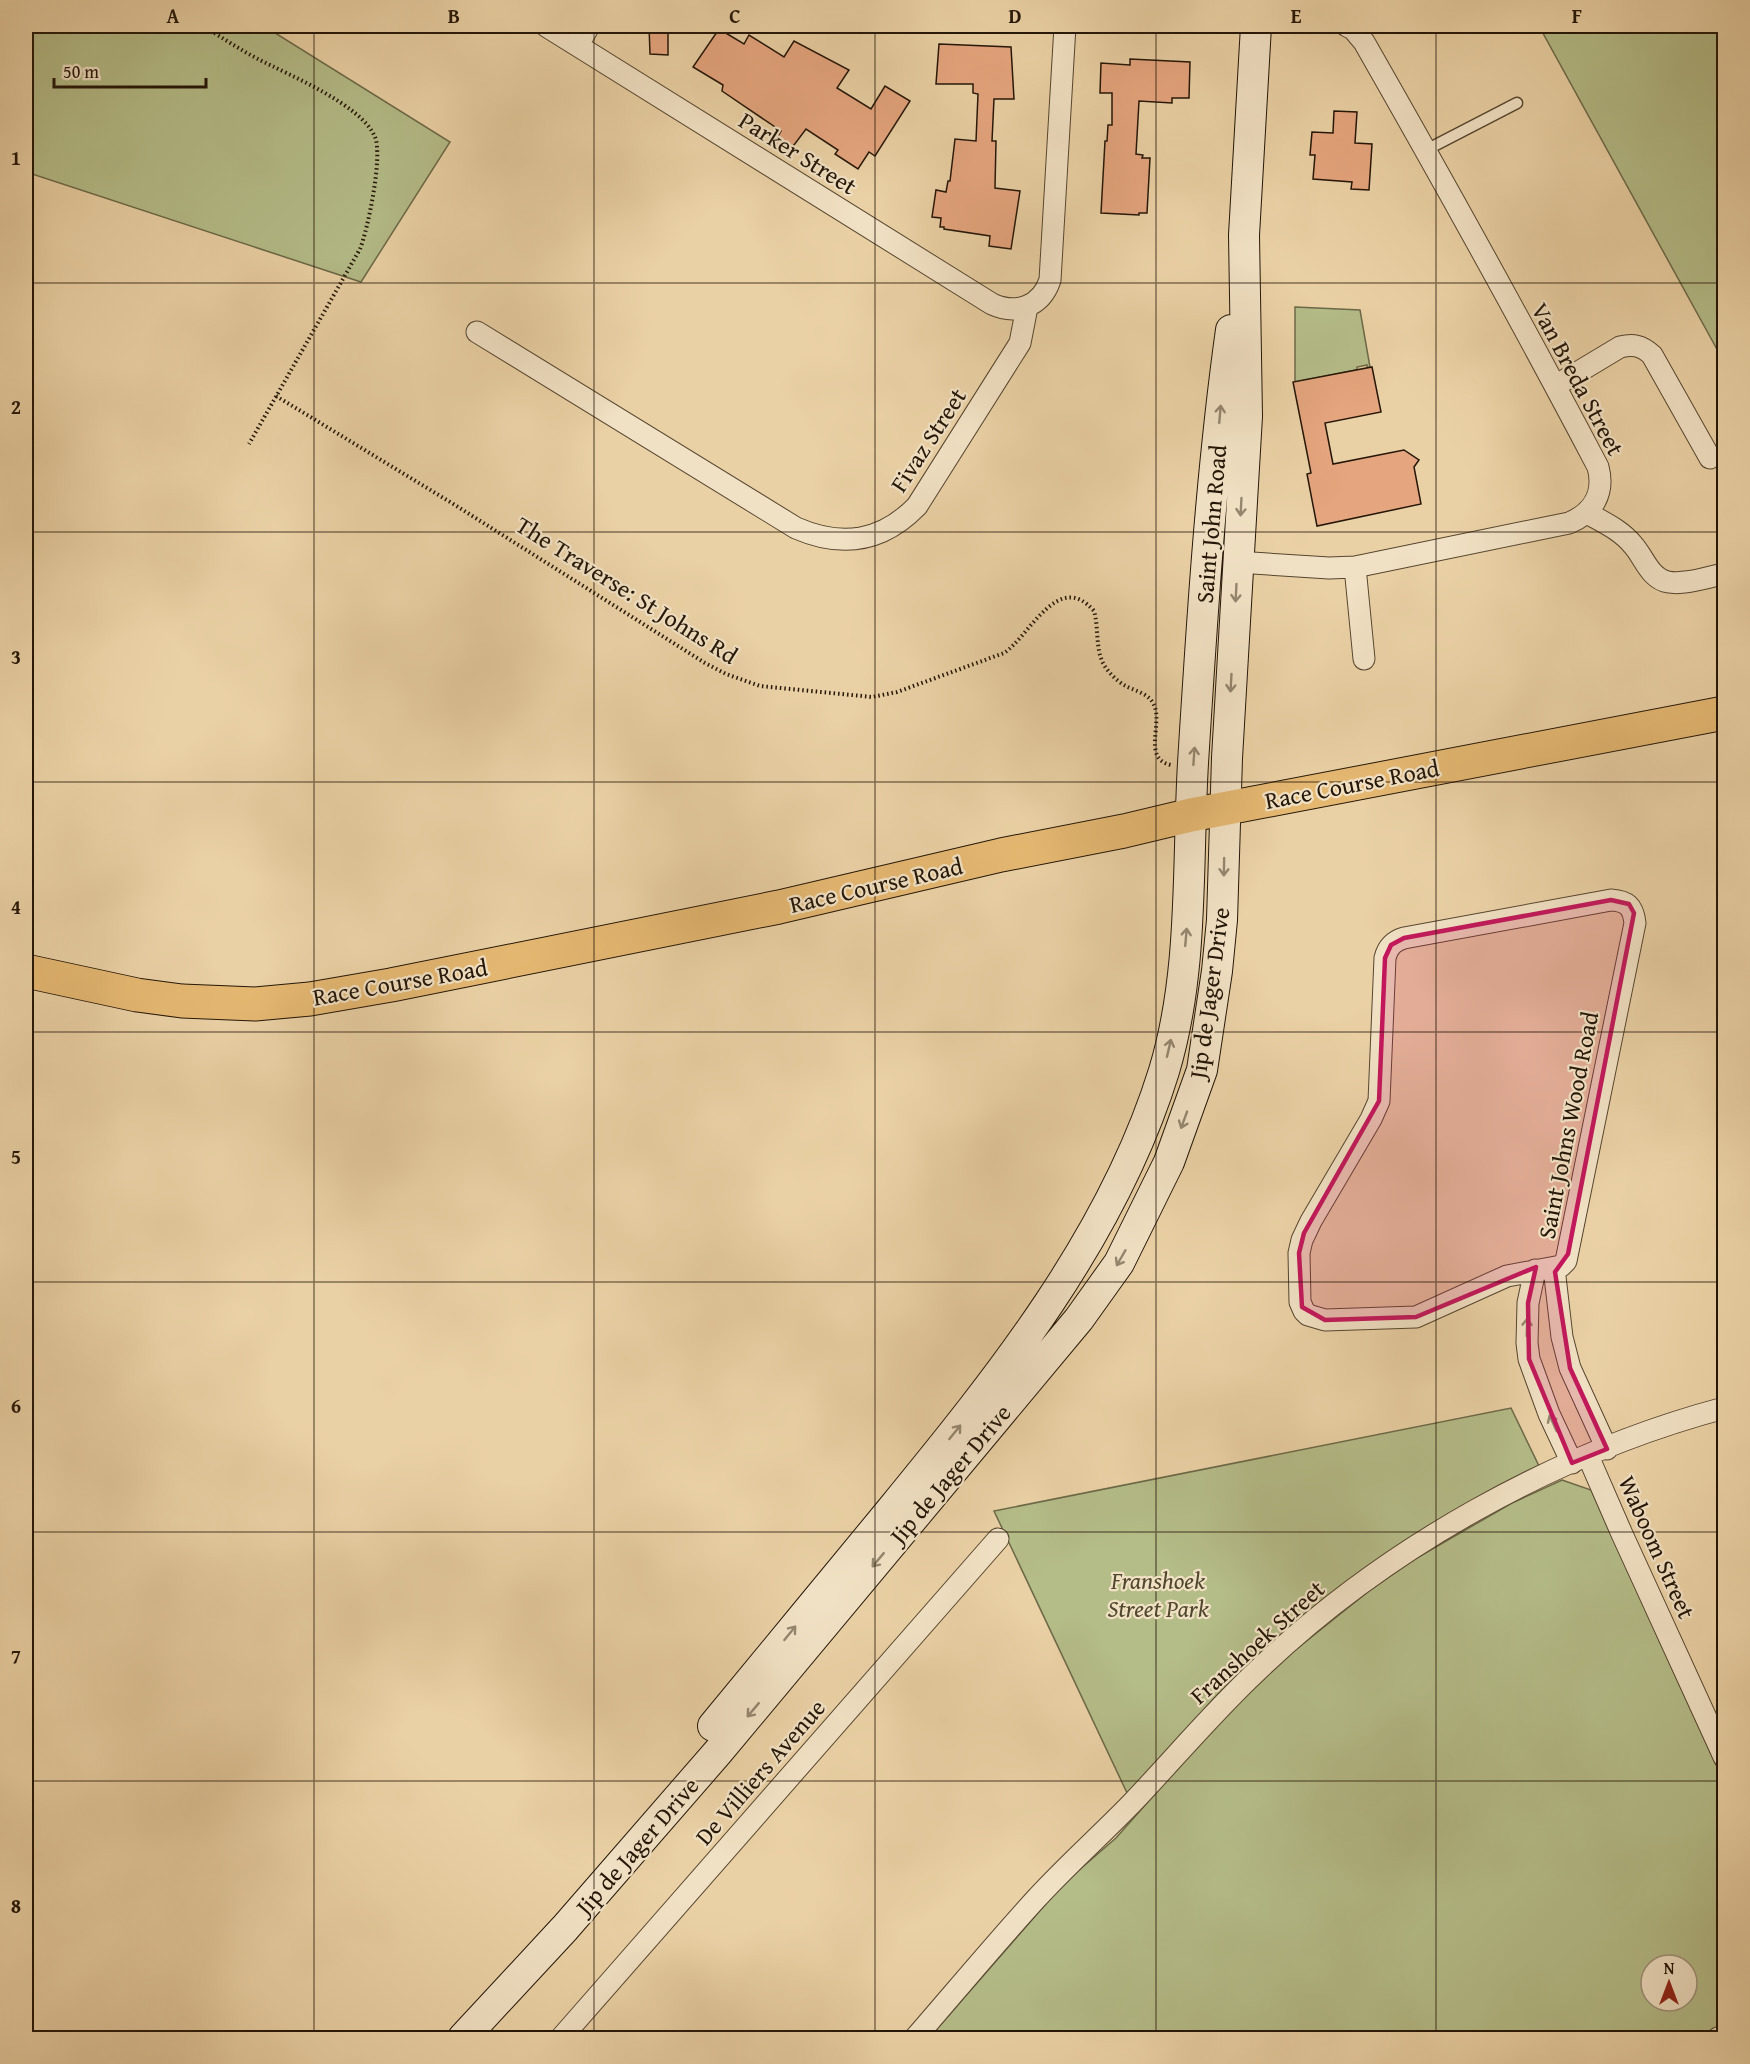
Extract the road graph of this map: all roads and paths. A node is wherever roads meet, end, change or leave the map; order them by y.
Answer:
1 (203, 26) edge
2 (546, 26) edge
3 (589, 26) edge
4 (1065, 26) edge
5 (1256, 26) edge
6 (1347, 26) edge
7 (578, 45) junction
8 (1517, 104) dead end
9 (1426, 150) junction
10 (1244, 235) junction
11 (1027, 307) junction
12 (477, 332) dead end
13 (1555, 386) junction
14 (276, 396) junction
15 (249, 444) dead end
16 (1710, 458) dead end
17 (1587, 513) junction
18 (1237, 562) junction
19 (1355, 567) junction
20 (1725, 574) edge
21 (1364, 659) dead end
22 (1725, 713) edge
23 (1173, 765) dead end
24 (1225, 808) junction
25 (1191, 815) junction
26 (26, 971) edge
27 (1545, 1269) junction
28 (1725, 1408) edge
29 (1589, 1456) junction
30 (998, 1539) dead end
31 (1725, 1757) edge
32 (1725, 2036) edge
33 (464, 2038) edge
34 (561, 2038) edge
35 (915, 2038) edge
36 (1718, 2038) edge

1 - 14 path
2 - 7 street, Parker Street
3 - 7 street
4 - 11 street
5 - 10 main road, Saint John Road
6 - 9 street, Van Breda Street
7 - 11 street, Parker Street
8 - 9 lane
9 - 13 street, Van Breda Street
10 -> 18 main road, Saint John Road
25 -> 10 main road, Saint John Road
11 - 12 street, Fivaz Street
13 - 16 street
13 - 17 street, Van Breda Street
14 - 15 path
14 - 23 path, The Traverse: St Johns Rd
17 - 19 street
17 - 20 street
18 - 19 street
18 -> 24 main road, Saint John Road
19 - 21 street
22 - 24 main road, Race Course Road
24 - 25 main road, Race Course Road
24 -> 33 main road, Jip de Jager Drive
25 - 26 main road, Race Course Road
33 -> 25 main road, Jip de Jager Drive
27 - 27 street, Saint Johns Wood Road
27 - 29 street
29 -> 27 street
28 - 29 street, Franshoek Street
29 - 31 street, Waboom Street
29 - 35 street, Franshoek Street
30 - 34 street, De Villiers Avenue
32 - 36 street

